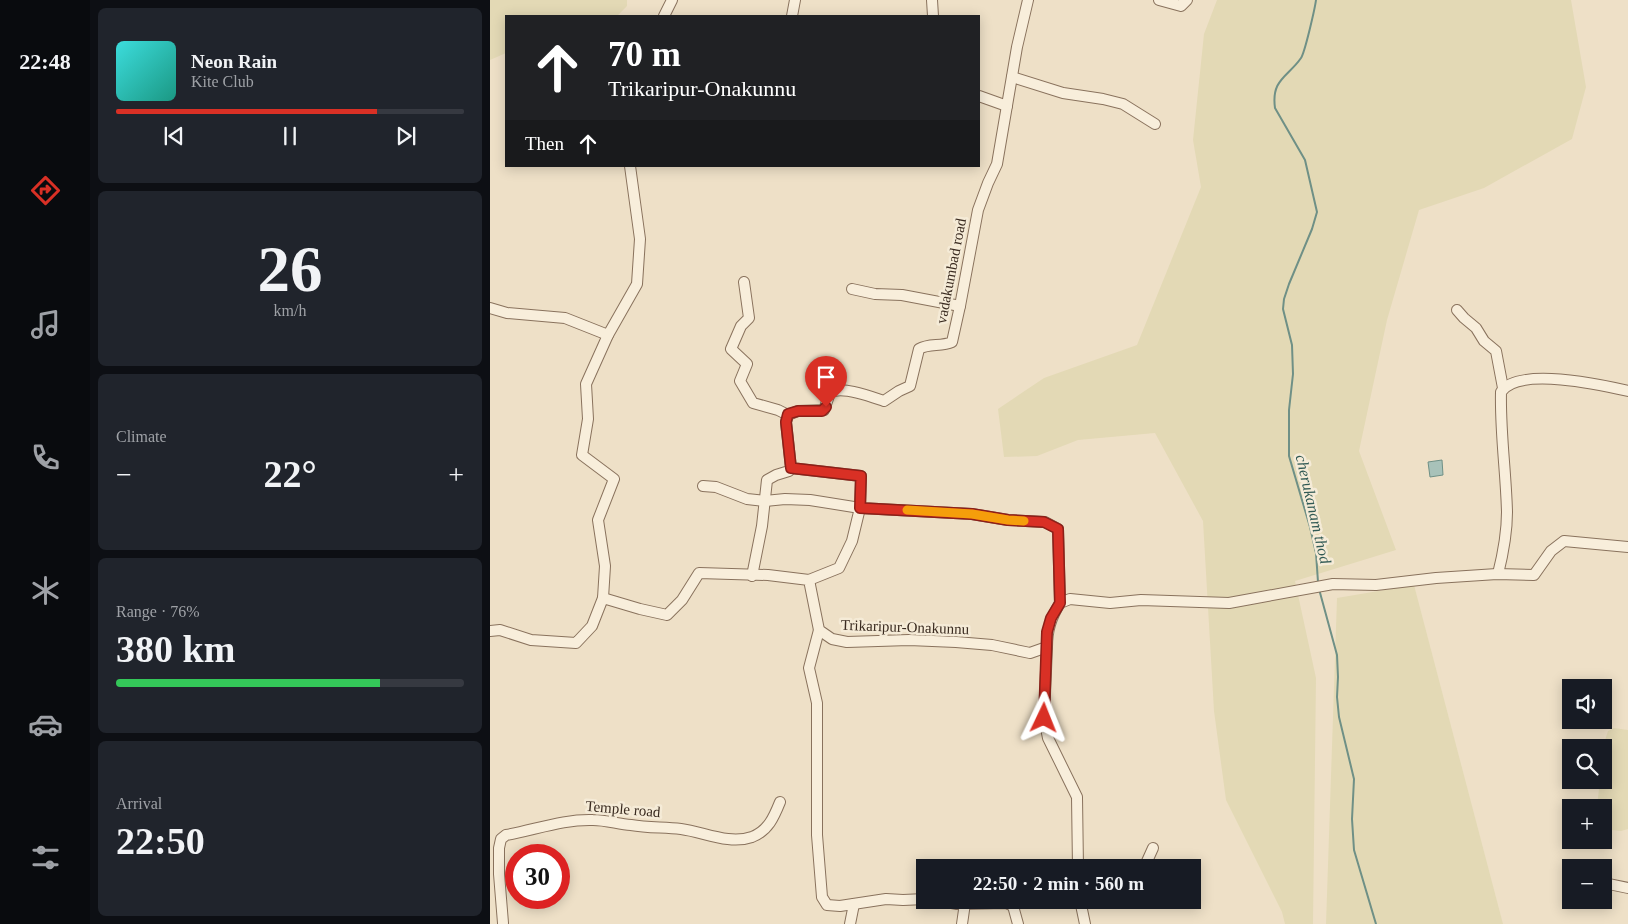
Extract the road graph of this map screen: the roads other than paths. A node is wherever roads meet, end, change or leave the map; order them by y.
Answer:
1 (672, 0) edge
2 (795, 0) edge
3 (932, 0) edge
4 (1028, 0) edge
5 (1159, 0) edge
6 (1187, 0) edge
7 (664, 15) edge
8 (792, 15) edge
9 (933, 15) edge
10 (1012, 76) junction
11 (980, 96) edge
12 (1007, 106) junction
13 (1156, 124) dead end
14 (630, 167) edge
15 (744, 282) dead end
16 (852, 289) dead end
17 (960, 306) junction
18 (490, 308) edge
19 (1457, 310) dead end
20 (608, 335) junction
21 (1503, 388) junction
22 (1628, 391) edge
23 (788, 414) junction
24 (791, 468) junction
25 (703, 486) dead end
26 (765, 501) junction
27 (860, 508) junction
28 (1628, 547) edge
29 (1498, 574) junction
30 (752, 576) junction
31 (809, 580) junction
32 (604, 598) junction
33 (1060, 603) junction
34 (819, 630) junction
35 (490, 631) edge
36 (1047, 648) junction
37 (780, 802) dead end
38 (1153, 848) dead end
39 (1078, 859) edge
40 (1148, 859) edge
41 (1612, 885) edge
42 (1628, 888) edge
43 (916, 899) edge
44 (854, 904) junction
45 (964, 909) edge
46 (1014, 909) edge
47 (1082, 909) edge
48 (502, 924) edge
49 (850, 924) edge
50 (962, 924) edge
51 (1018, 924) edge
52 (1084, 924) edge

1 - 7 street
2 - 8 street
3 - 9 street
4 - 10 street, vadakumbad road
5 - 6 street
10 - 12 street, vadakumbad road
10 - 13 street
11 - 12 street
12 - 17 street, vadakumbad road
14 - 20 street
15 - 23 street
16 - 17 street
17 - 23 street, vadakumbad road
18 - 20 street
19 - 21 street
20 - 32 street
21 - 22 street
21 - 29 street
23 - 24 street
24 - 26 street
24 - 27 street
25 - 26 street
26 - 27 street
26 - 30 street
27 - 31 street
27 - 33 street
28 - 29 street
29 - 33 street
30 - 31 street
30 - 32 street
31 - 34 street, Trikaripur-Onakunnu
32 - 35 street
33 - 36 street
34 - 36 street, Trikaripur-Onakunnu
34 - 44 street
36 - 39 street
37 - 48 street, Temple road
38 - 40 street
41 - 42 street
43 - 44 street
44 - 49 street
45 - 50 street
46 - 51 street
47 - 52 street

